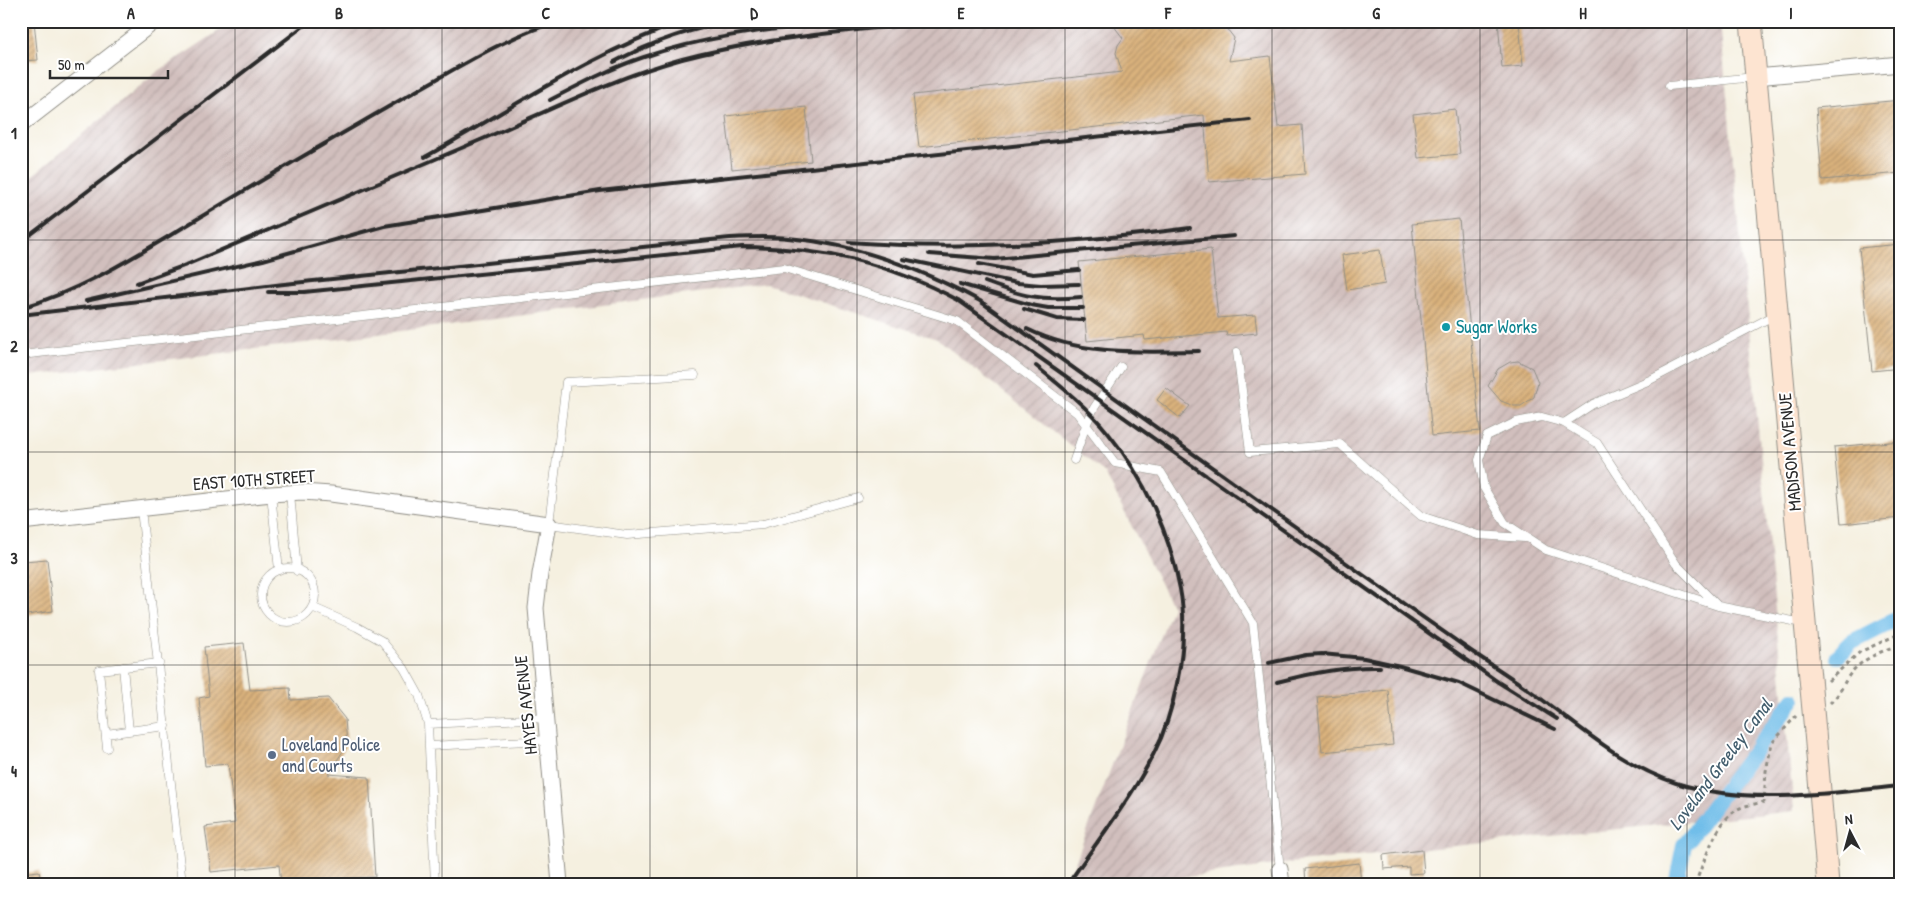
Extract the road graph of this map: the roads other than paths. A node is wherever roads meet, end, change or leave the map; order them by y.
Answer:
1 (154, 21) edge
2 (1751, 21) edge
3 (1901, 64) edge
4 (1756, 77) junction
5 (1669, 86) dead end
6 (21, 125) edge
7 (1777, 314) junction
8 (1237, 352) dead end
9 (21, 355) edge
10 (1121, 367) dead end
11 (695, 376) dead end
12 (1564, 423) junction
13 (1086, 425) junction
14 (1074, 460) dead end
15 (290, 493) junction
16 (271, 494) junction
17 (858, 498) dead end
18 (141, 509) junction
19 (21, 522) edge
20 (549, 524) junction
21 (1528, 538) junction
22 (279, 570) junction
23 (297, 571) junction
24 (1718, 606) junction
25 (312, 607) junction
26 (1805, 624) junction
27 (158, 663) junction
28 (123, 667) junction
29 (546, 718) junction
30 (428, 724) junction
31 (166, 726) junction
32 (129, 731) junction
33 (106, 734) junction
34 (548, 740) junction
35 (429, 746) junction
36 (107, 748) dead end
37 (1281, 876) edge
38 (182, 884) edge
39 (435, 884) edge
40 (560, 884) edge
41 (1828, 884) edge

1 - 6 street
2 - 4 main road, MADISON AVENUE
3 - 4 street
4 - 5 lane
4 - 7 main road, MADISON AVENUE
7 - 12 lane
7 - 26 main road, MADISON AVENUE
8 - 21 lane
9 - 13 lane
10 - 13 lane
11 - 20 lane
12 - 21 lane
12 - 24 lane
13 - 14 lane
13 - 37 lane
15 - 16 street, EAST 10TH STREET
15 - 20 street, EAST 10TH STREET
15 - 23 lane
16 - 18 street, EAST 10TH STREET
16 - 22 lane
17 - 20 lane
18 - 19 street, EAST 10TH STREET
18 - 27 lane
20 - 29 street, HAYES AVENUE
21 - 24 lane
22 - 23 lane
22 - 25 lane
23 - 25 lane
24 - 26 lane
25 - 30 lane
26 - 41 main road, MADISON AVENUE, bridge
27 - 28 lane
27 - 31 lane
28 - 32 lane
28 - 33 lane
29 - 30 lane
29 - 34 street, HAYES AVENUE
30 - 35 lane
31 - 32 lane
31 - 38 lane
32 - 33 lane
33 - 36 lane
34 - 35 lane
34 - 40 street, HAYES AVENUE
35 - 39 lane

